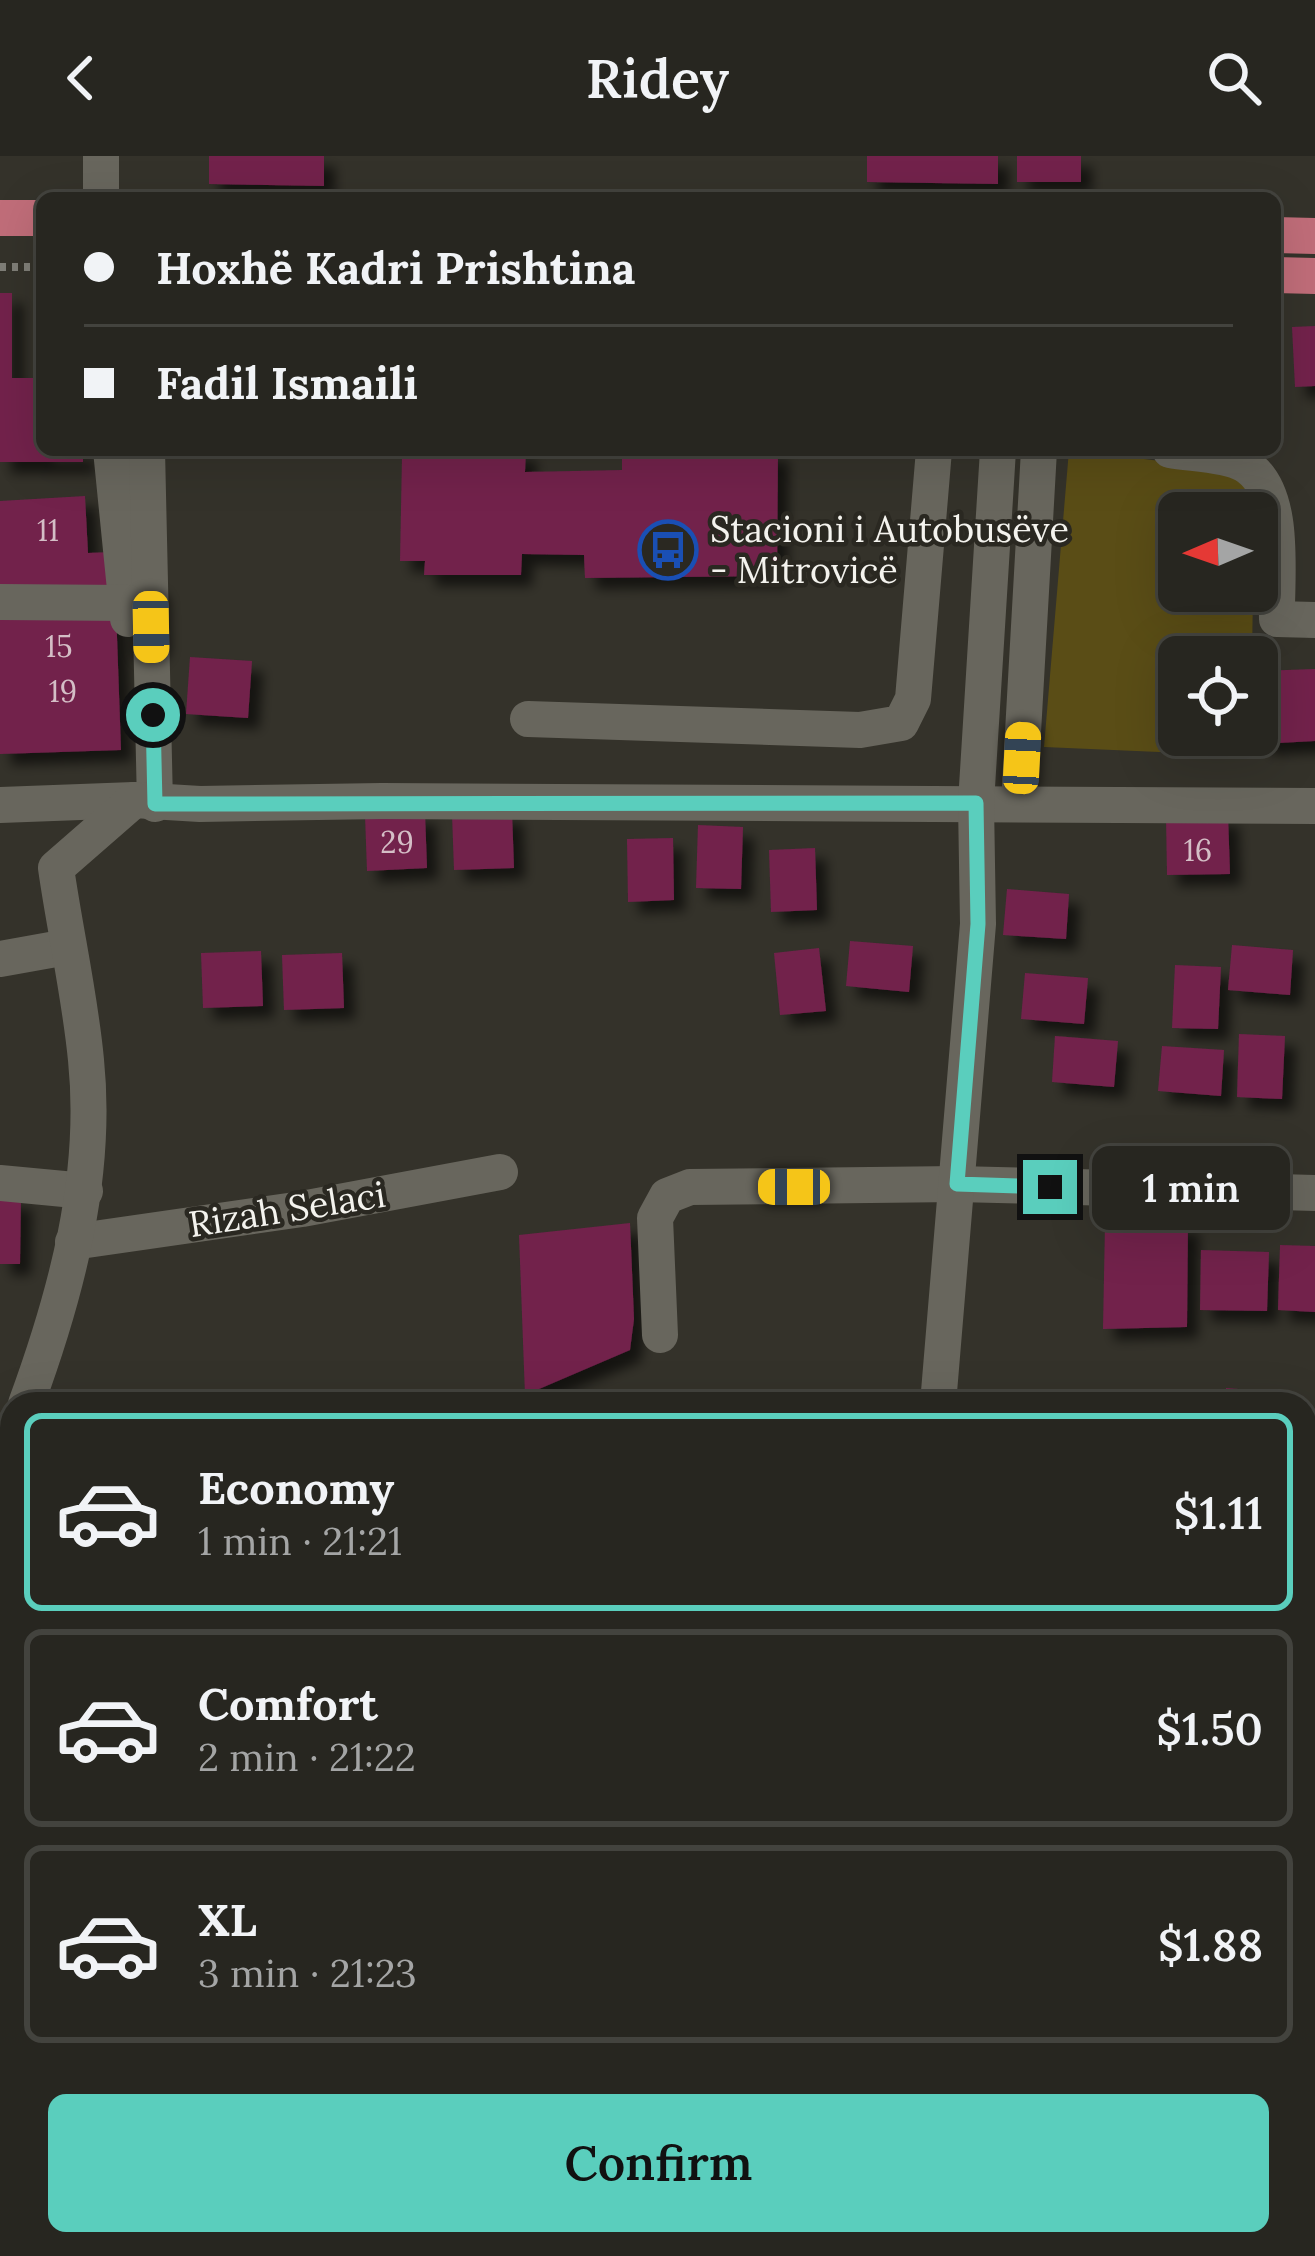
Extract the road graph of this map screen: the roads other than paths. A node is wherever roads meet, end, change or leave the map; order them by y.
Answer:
1 (101, 156) edge
2 (100, 192) edge
3 (0, 218) edge
4 (36, 218) edge
5 (0, 238) edge
6 (36, 238) edge
7 (1281, 275) edge
8 (1315, 276) edge
9 (112, 456) edge
10 (147, 456) edge
11 (933, 456) edge
12 (998, 456) edge
13 (1040, 456) edge
14 (1202, 456) edge
15 (0, 602) edge
16 (128, 603) junction
17 (1315, 620) edge
18 (528, 719) dead end
19 (144, 802) junction
20 (1019, 802) junction
21 (976, 803) junction
22 (0, 805) edge
23 (1315, 806) edge
24 (67, 947) junction
25 (0, 959) edge
26 (500, 1172) dead end
27 (0, 1183) edge
28 (957, 1184) junction
29 (85, 1191) junction
30 (1315, 1192) edge
31 (73, 1242) junction
32 (661, 1335) dead end
33 (30, 1392) edge
34 (939, 1392) edge

1 - 2 street
3 - 4 main road
5 - 6 main road
7 - 8 main road
9 - 16 street
10 - 19 street
11 - 18 street
12 - 21 street
13 - 20 street
14 - 17 street
15 - 16 street
16 - 19 street
19 - 21 street
19 - 22 street
19 - 24 street
20 - 21 street
20 - 23 street
21 - 28 street
24 - 25 street
24 - 29 street
26 - 31 street, Rizah Selaci
27 - 29 street
28 - 30 street
28 - 32 street
28 - 34 street
29 - 31 street
31 - 33 street

